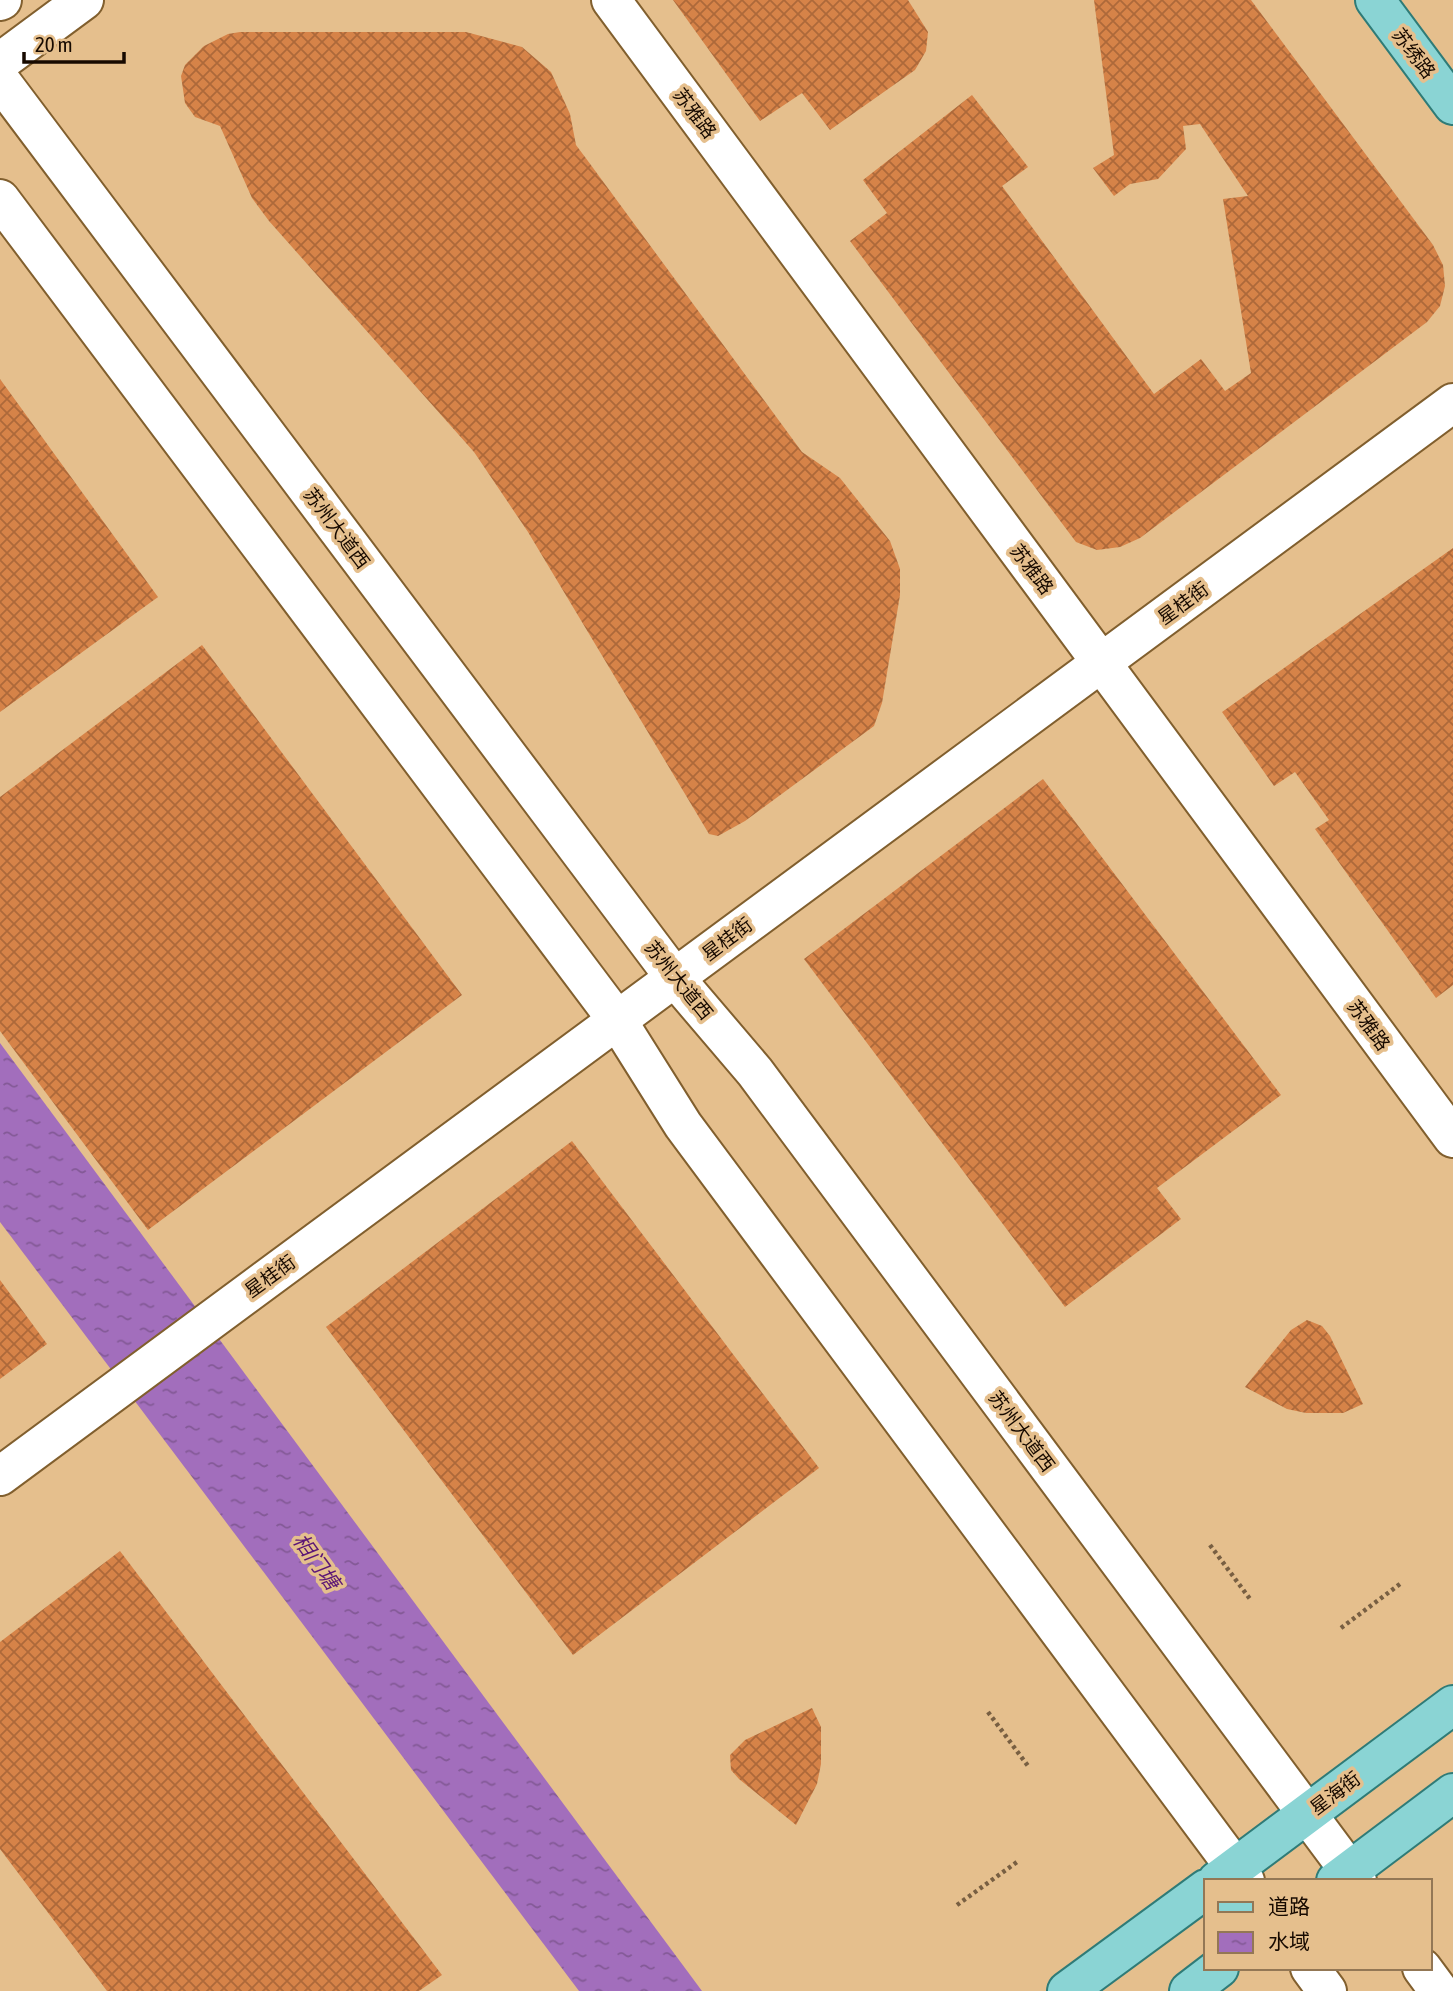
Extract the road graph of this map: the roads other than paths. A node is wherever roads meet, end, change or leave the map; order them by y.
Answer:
1 (84, 0) edge
2 (611, 0) edge
3 (1375, 0) edge
4 (0, 62) edge
5 (0, 80) edge
6 (1453, 105) edge
7 (0, 199) edge
8 (1453, 402) edge
9 (1101, 663) junction
10 (675, 978) junction
11 (617, 1020) junction
12 (1453, 1138) edge
13 (0, 1476) edge
14 (1453, 1705) edge
15 (1453, 1793) edge
16 (1307, 1814) junction
17 (1347, 1877) edge
18 (1226, 1879) edge
19 (1204, 1894) edge
20 (1216, 1970) edge
21 (1311, 1970) edge
22 (1423, 1970) edge
23 (1067, 1991) edge
24 (1189, 1991) edge
25 (1327, 1991) edge
26 (1439, 1991) edge

1 - 4 main road
2 - 9 main road, 苏雅路
3 - 6 main road, 苏绣路
5 - 10 main road, 苏州大道西
7 - 11 main road
8 - 9 main road, 星桂街
9 - 10 main road, 星桂街
9 - 12 main road, 苏雅路
10 - 11 main road, 星桂街
10 - 16 main road, 苏州大道西
11 - 13 main road, 星桂街
11 - 18 main road
14 - 16 main road, 星海街
15 - 17 main road
16 - 17 main road, 苏州大道西
16 - 18 main road, 星海街
19 - 23 main road, 星海街
20 - 24 main road
21 - 25 main road
22 - 26 main road

